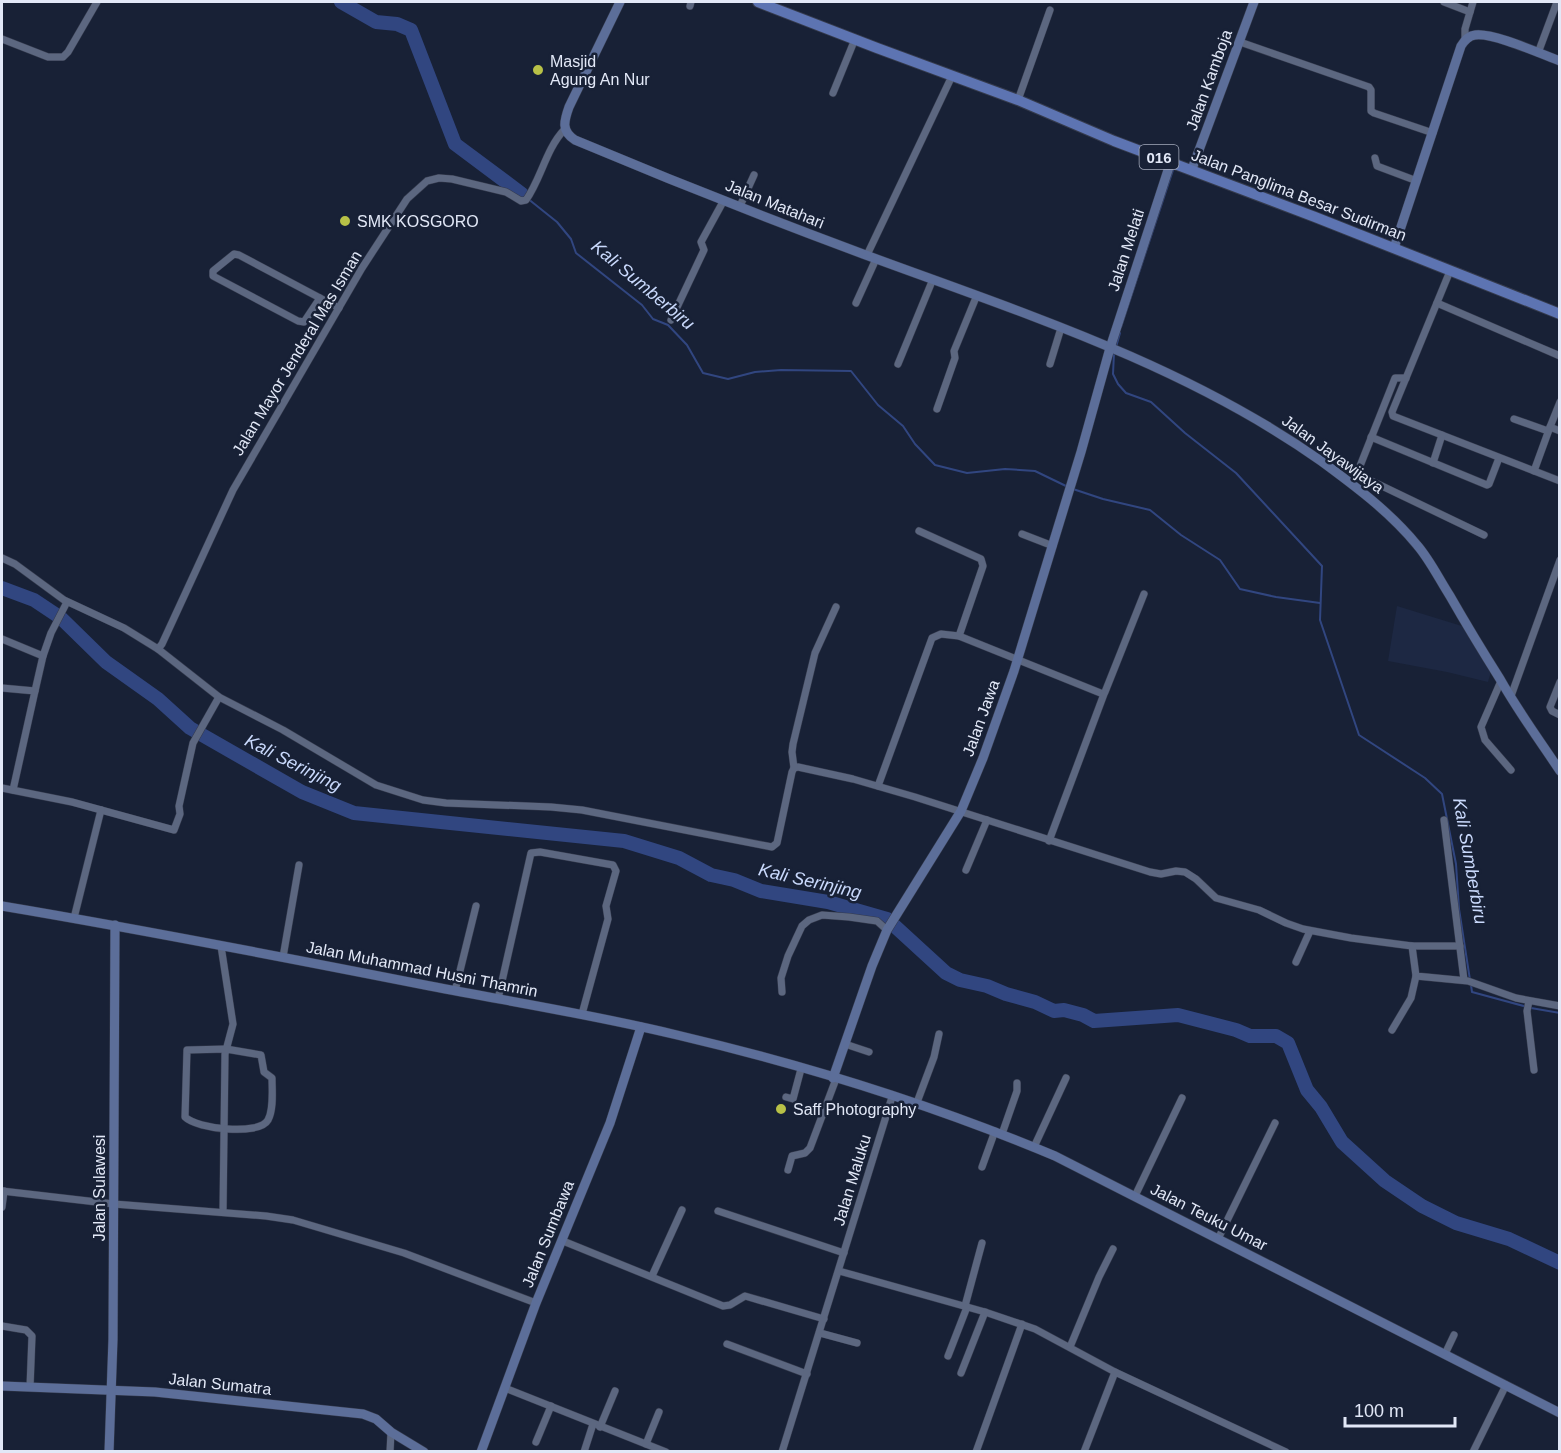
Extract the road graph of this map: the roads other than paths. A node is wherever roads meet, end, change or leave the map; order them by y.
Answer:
1 (97, 2) edge
2 (620, 2) edge
3 (758, 2) edge
4 (1254, 2) edge
5 (1444, 2) edge
6 (1473, 2) edge
7 (1557, 2) edge
8 (1050, 10) dead end
9 (1470, 12) junction
10 (2, 39) edge
11 (855, 39) junction
12 (1465, 39) junction
13 (1240, 42) junction
14 (1538, 53) junction
15 (1560, 61) edge
16 (952, 76) junction
17 (833, 93) dead end
18 (1018, 100) junction
19 (564, 130) junction
20 (1432, 133) junction
21 (1375, 158) dead end
22 (1171, 161) junction
23 (1192, 169) junction
24 (754, 175) dead end
25 (1417, 181) junction
26 (724, 200) junction
27 (740, 206) junction
28 (1394, 248) junction
29 (871, 257) junction
30 (1450, 271) junction
31 (933, 279) junction
32 (977, 295) junction
33 (320, 298) junction
34 (856, 303) dead end
35 (1437, 303) junction
36 (339, 308) junction
37 (1559, 312) edge
38 (671, 320) dead end
39 (1061, 328) junction
40 (1114, 350) junction
41 (1560, 356) edge
42 (898, 364) dead end
43 (1050, 364) dead end
44 (1406, 378) junction
45 (1560, 402) edge
46 (937, 409) dead end
47 (1514, 419) dead end
48 (1549, 429) junction
49 (1560, 431) edge
50 (1442, 435) junction
51 (1371, 437) junction
52 (1499, 458) junction
53 (1433, 463) junction
54 (1534, 471) junction
55 (1357, 474) junction
56 (1560, 481) edge
57 (1353, 484) junction
58 (920, 531) dead end
59 (1022, 534) dead end
60 (1484, 535) dead end
61 (1053, 546) junction
62 (2, 558) edge
63 (1560, 560) edge
64 (1144, 594) dead end
65 (67, 602) junction
66 (836, 607) dead end
67 (959, 636) junction
68 (2, 639) edge
69 (158, 649) junction
70 (43, 656) junction
71 (1017, 661) junction
72 (1501, 681) junction
73 (1560, 682) edge
74 (2, 688) edge
75 (35, 691) junction
76 (1104, 693) junction
77 (1511, 696) junction
78 (217, 700) junction
79 (1560, 715) edge
80 (794, 768) junction
81 (1511, 770) dead end
82 (1560, 771) edge
83 (878, 786) junction
84 (2, 788) edge
85 (13, 790) junction
86 (101, 810) junction
87 (961, 811) junction
88 (987, 820) junction
89 (1444, 820) dead end
90 (1049, 840) junction
91 (299, 865) dead end
92 (966, 870) dead end
93 (2, 906) edge
94 (477, 906) dead end
95 (74, 918) junction
96 (115, 925) junction
97 (888, 928) junction
98 (1310, 931) junction
99 (221, 946) junction
100 (1412, 946) junction
101 (1460, 946) junction
102 (283, 957) junction
103 (1296, 962) dead end
104 (1416, 976) junction
105 (1469, 981) junction
106 (455, 991) junction
107 (782, 992) dead end
108 (498, 999) junction
109 (1528, 1006) junction
110 (1560, 1006) edge
111 (582, 1014) junction
112 (641, 1027) junction
113 (1392, 1030) dead end
114 (939, 1034) dead end
115 (845, 1044) junction
116 (226, 1049) junction
117 (868, 1052) dead end
118 (801, 1069) junction
119 (1534, 1070) dead end
120 (835, 1078) junction
121 (1066, 1078) dead end
122 (1017, 1083) dead end
123 (786, 1097) dead end
124 (892, 1097) junction
125 (1182, 1098) dead end
126 (916, 1105) junction
127 (1275, 1123) dead end
128 (224, 1128) junction
129 (998, 1133) junction
130 (1034, 1147) junction
131 (982, 1167) dead end
132 (788, 1170) dead end
133 (3, 1191) edge
134 (1135, 1196) junction
135 (114, 1204) junction
136 (2, 1207) edge
137 (682, 1210) dead end
138 (718, 1211) dead end
139 (223, 1212) junction
140 (1218, 1239) junction
141 (562, 1241) junction
142 (982, 1243) dead end
143 (1113, 1249) dead end
144 (844, 1253) junction
145 (839, 1271) junction
146 (652, 1276) junction
147 (536, 1303) junction
148 (966, 1306) junction
149 (985, 1312) junction
150 (824, 1319) junction
151 (1022, 1324) junction
152 (2, 1326) edge
153 (820, 1333) junction
154 (1454, 1335) dead end
155 (857, 1343) dead end
156 (727, 1344) dead end
157 (1070, 1347) junction
158 (1445, 1354) junction
159 (948, 1356) dead end
160 (1115, 1372) junction
161 (961, 1373) dead end
162 (807, 1374) junction
163 (1506, 1385) junction
164 (2, 1386) edge
165 (30, 1387) junction
166 (505, 1388) junction
167 (111, 1389) junction
168 (615, 1391) dead end
169 (551, 1406) junction
170 (658, 1412) dead end
171 (1560, 1413) edge
172 (593, 1424) junction
173 (600, 1427) junction
174 (391, 1432) junction
175 (536, 1442) dead end
176 (646, 1444) junction
177 (109, 1452) edge
178 (390, 1452) edge
179 (424, 1452) edge
180 (481, 1452) edge
181 (584, 1452) edge
182 (666, 1452) edge
183 (782, 1452) edge
184 (976, 1452) edge
185 (1083, 1452) edge
186 (1286, 1452) edge
187 (1473, 1452) edge

1 - 10 street
2 - 19 street
3 - 11 main road, Jalan Panglima Besar Sudirman / 016
4 - 13 street, Jalan Kamboja
5 - 9 street
6 - 9 street
7 - 14 street
8 - 18 street
9 - 12 street
11 - 16 main road, Jalan Panglima Besar Sudirman / 016
11 - 17 street
12 - 14 street
12 - 20 street
13 - 20 street
13 - 23 street, Jalan Kamboja
14 - 15 street
16 - 18 main road, Jalan Panglima Besar Sudirman / 016
16 - 29 street
18 - 22 main road, Jalan Panglima Besar Sudirman / 016
19 - 26 street, Jalan Matahari
19 - 36 street, Jalan Mayor Jenderal Mas Isman
20 - 25 street
21 - 25 street
22 - 23 main road, Jalan Panglima Besar Sudirman / 016
22 - 40 street, Jalan Melati
23 - 28 main road, Jalan Panglima Besar Sudirman / 016
24 - 27 street
25 - 28 street
26 - 27 street, Jalan Matahari
26 - 38 street
27 - 29 street, Jalan Matahari
28 - 30 main road, Jalan Panglima Besar Sudirman / 016
29 - 31 street, Jalan Matahari
29 - 34 street
30 - 35 street
30 - 37 main road, Jalan Panglima Besar Sudirman / 016
31 - 32 street, Jalan Matahari
31 - 42 street
32 - 39 street, Jalan Matahari
32 - 46 street
33 - 33 street
33 - 36 street
35 - 41 street
35 - 44 street
36 - 69 street, Jalan Mayor Jenderal Mas Isman
39 - 40 street, Jalan Matahari
39 - 43 street
40 - 57 street, Jalan Jayawijaya
40 - 61 street, Jalan Jawa
44 - 50 street
44 - 51 street
45 - 48 street
47 - 48 street
48 - 49 street
48 - 54 street
50 - 52 street
50 - 53 street
51 - 53 street
51 - 55 street
52 - 53 street
52 - 54 street
54 - 56 street
55 - 57 street
55 - 60 street
57 - 72 street, Jalan Jayawijaya
58 - 67 street
59 - 61 street
61 - 71 street, Jalan Jawa
62 - 65 street
63 - 77 street
64 - 76 street
65 - 69 street
65 - 70 street
66 - 80 street
67 - 71 street
67 - 83 street
68 - 70 street
69 - 78 street
70 - 75 street
71 - 76 street
71 - 87 street, Jalan Jawa
72 - 77 street, Jalan Jayawijaya
72 - 81 street
73 - 79 street
74 - 75 street
75 - 85 street
76 - 90 street
77 - 82 street, Jalan Jayawijaya
78 - 80 street
78 - 86 street
80 - 83 street
83 - 87 street
84 - 85 street
85 - 86 street
86 - 95 street
87 - 88 street
87 - 97 street, Jalan Jawa
88 - 90 street
88 - 92 street
89 - 101 street
90 - 98 street
91 - 102 street
93 - 95 street, Jalan Muhammad Husni Thamrin
94 - 106 street
95 - 96 street, Jalan Muhammad Husni Thamrin
96 - 99 street, Jalan Muhammad Husni Thamrin
96 - 135 street, Jalan Sulawesi
97 - 107 street
97 - 115 street, Jalan Jawa
98 - 100 street
98 - 103 street
99 - 102 street, Jalan Muhammad Husni Thamrin
99 - 116 street
100 - 101 street
100 - 104 street
101 - 105 street
102 - 106 street, Jalan Muhammad Husni Thamrin
104 - 105 street
104 - 113 street
105 - 109 street
106 - 108 street, Jalan Muhammad Husni Thamrin
108 - 111 street, Jalan Muhammad Husni Thamrin
108 - 111 street
109 - 110 street
109 - 119 street
111 - 112 street, Jalan Muhammad Husni Thamrin
112 - 118 street, Jalan Muhammad Husni Thamrin
112 - 141 street, Jalan Sumbawa
114 - 126 street
115 - 117 street
115 - 120 street, Jalan Jawa
116 - 128 street
116 - 128 street
116 - 128 street
118 - 120 street, Jalan Muhammad Husni Thamrin
118 - 123 street
120 - 124 street, Jalan Teuku Umar
120 - 132 street
121 - 130 street
122 - 129 street
124 - 126 street, Jalan Teuku Umar
124 - 144 street, Jalan Maluku
125 - 134 street
126 - 129 street, Jalan Teuku Umar
127 - 140 street
128 - 139 street
129 - 130 street, Jalan Teuku Umar
129 - 131 street
130 - 134 street, Jalan Teuku Umar
133 - 135 street
133 - 136 street
134 - 140 street, Jalan Teuku Umar
135 - 139 street
135 - 167 street, Jalan Sulawesi
137 - 146 street
138 - 144 street
139 - 147 street
140 - 158 street, Jalan Teuku Umar
141 - 146 street
141 - 147 street, Jalan Sumbawa
142 - 148 street
143 - 157 street
144 - 145 street, Jalan Maluku
145 - 148 street
145 - 150 street, Jalan Maluku
146 - 150 street
147 - 166 street, Jalan Sumbawa
148 - 149 street
148 - 159 street
149 - 151 street
149 - 161 street
150 - 153 street, Jalan Maluku
151 - 157 street
151 - 184 street
152 - 165 street
153 - 155 street
153 - 162 street, Jalan Maluku
154 - 158 street
156 - 162 street
157 - 160 street
158 - 163 street, Jalan Teuku Umar
160 - 185 street
160 - 186 street
162 - 183 street, Jalan Maluku
163 - 171 street, Jalan Teuku Umar
163 - 187 street
164 - 165 street, Jalan Sumatra
165 - 167 street, Jalan Sumatra
166 - 169 street
166 - 180 street, Jalan Sumbawa
167 - 174 street, Jalan Sumatra
167 - 177 street, Jalan Sulawesi
168 - 173 street
169 - 172 street
169 - 175 street
170 - 176 street
172 - 173 street
172 - 181 street
173 - 176 street
174 - 178 street
174 - 179 street, Jalan Sumatra
176 - 182 street

